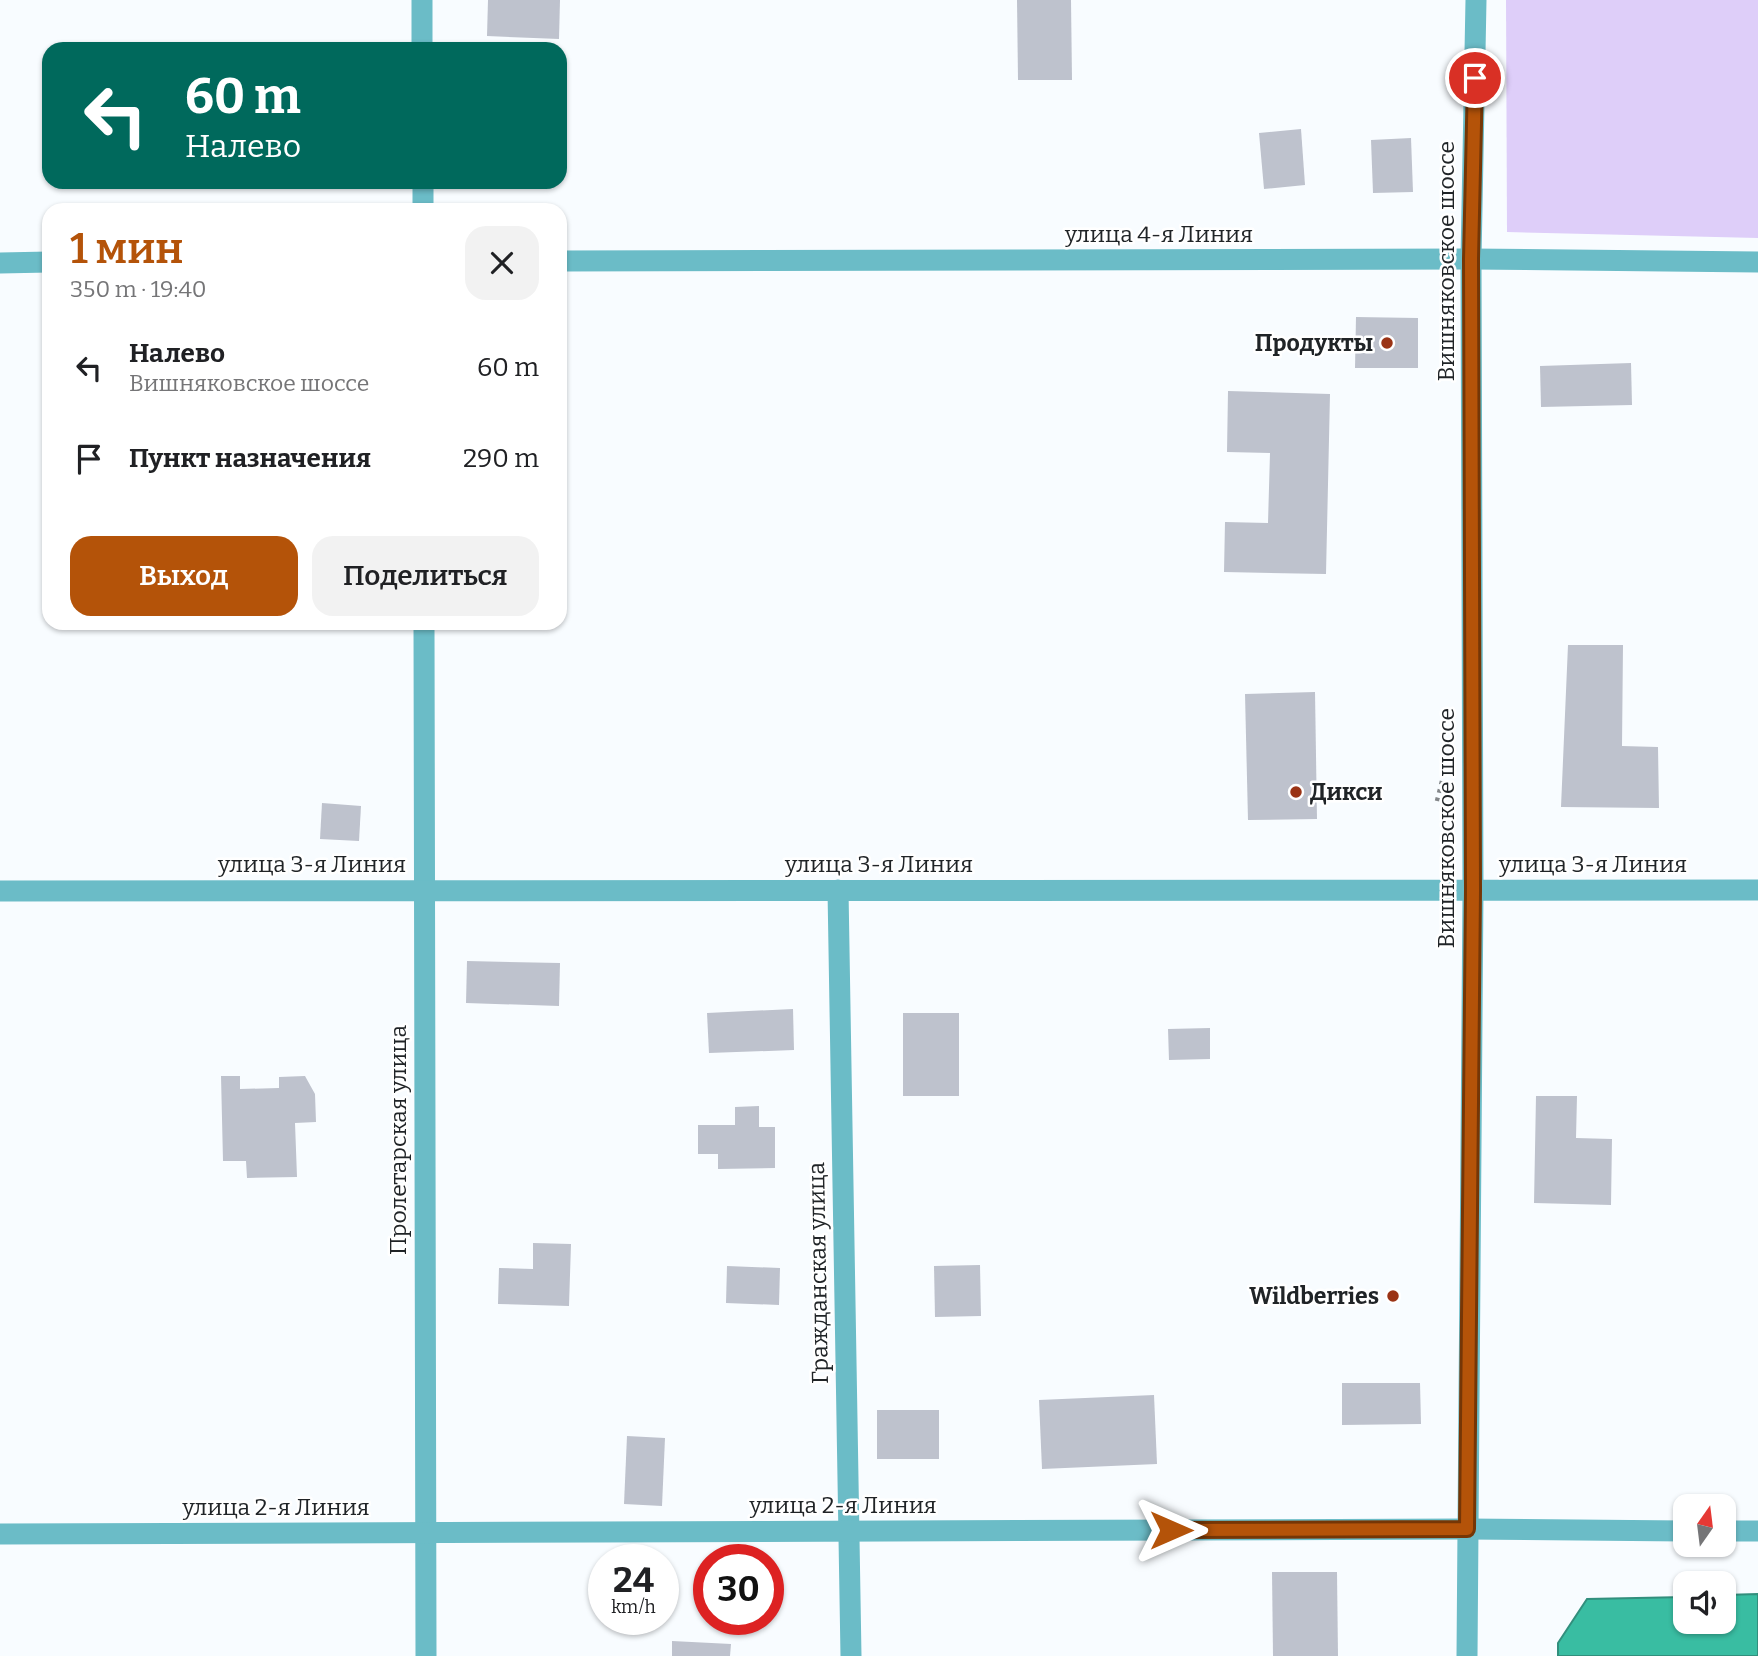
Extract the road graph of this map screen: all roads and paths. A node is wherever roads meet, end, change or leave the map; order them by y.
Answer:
1 (422, 0) edge
2 (1476, 0) edge
3 (422, 42) edge
4 (1471, 259) junction
5 (567, 261) edge
6 (0, 262) edge
7 (42, 262) edge
8 (1758, 262) edge
9 (424, 630) edge
10 (424, 890) junction
11 (838, 890) junction
12 (1473, 890) junction
13 (1758, 890) edge
14 (0, 891) edge
15 (1467, 1529) junction
16 (849, 1531) junction
17 (1673, 1531) edge
18 (1736, 1531) edge
19 (1758, 1531) edge
20 (426, 1533) junction
21 (0, 1534) edge
22 (426, 1656) edge
23 (851, 1656) edge
24 (1467, 1656) edge

1 - 3 street
2 - 4 street, Вишняковское шоссе
4 - 5 street, улица 4-я Линия
4 - 8 street, улица 4-я Линия
4 - 12 street, Вишняковское шоссе
6 - 7 street
9 - 10 street, Пролетарская улица
10 - 11 street, улица 3-я Линия
10 - 14 street, улица 3-я Линия
10 - 20 street, Пролетарская улица
11 - 12 street, улица 3-я Линия
11 - 16 street, Гражданская улица
12 - 13 street, улица 3-я Линия
12 - 15 street, Вишняковское шоссе
15 - 16 street, улица 2-я Линия
15 - 17 street, улица 2-я Линия
15 - 24 street, Вишняковское шоссе
16 - 20 street, улица 2-я Линия
16 - 23 street, Гражданская улица
18 - 19 street
20 - 21 street, улица 2-я Линия
20 - 22 street, Пролетарская улица

